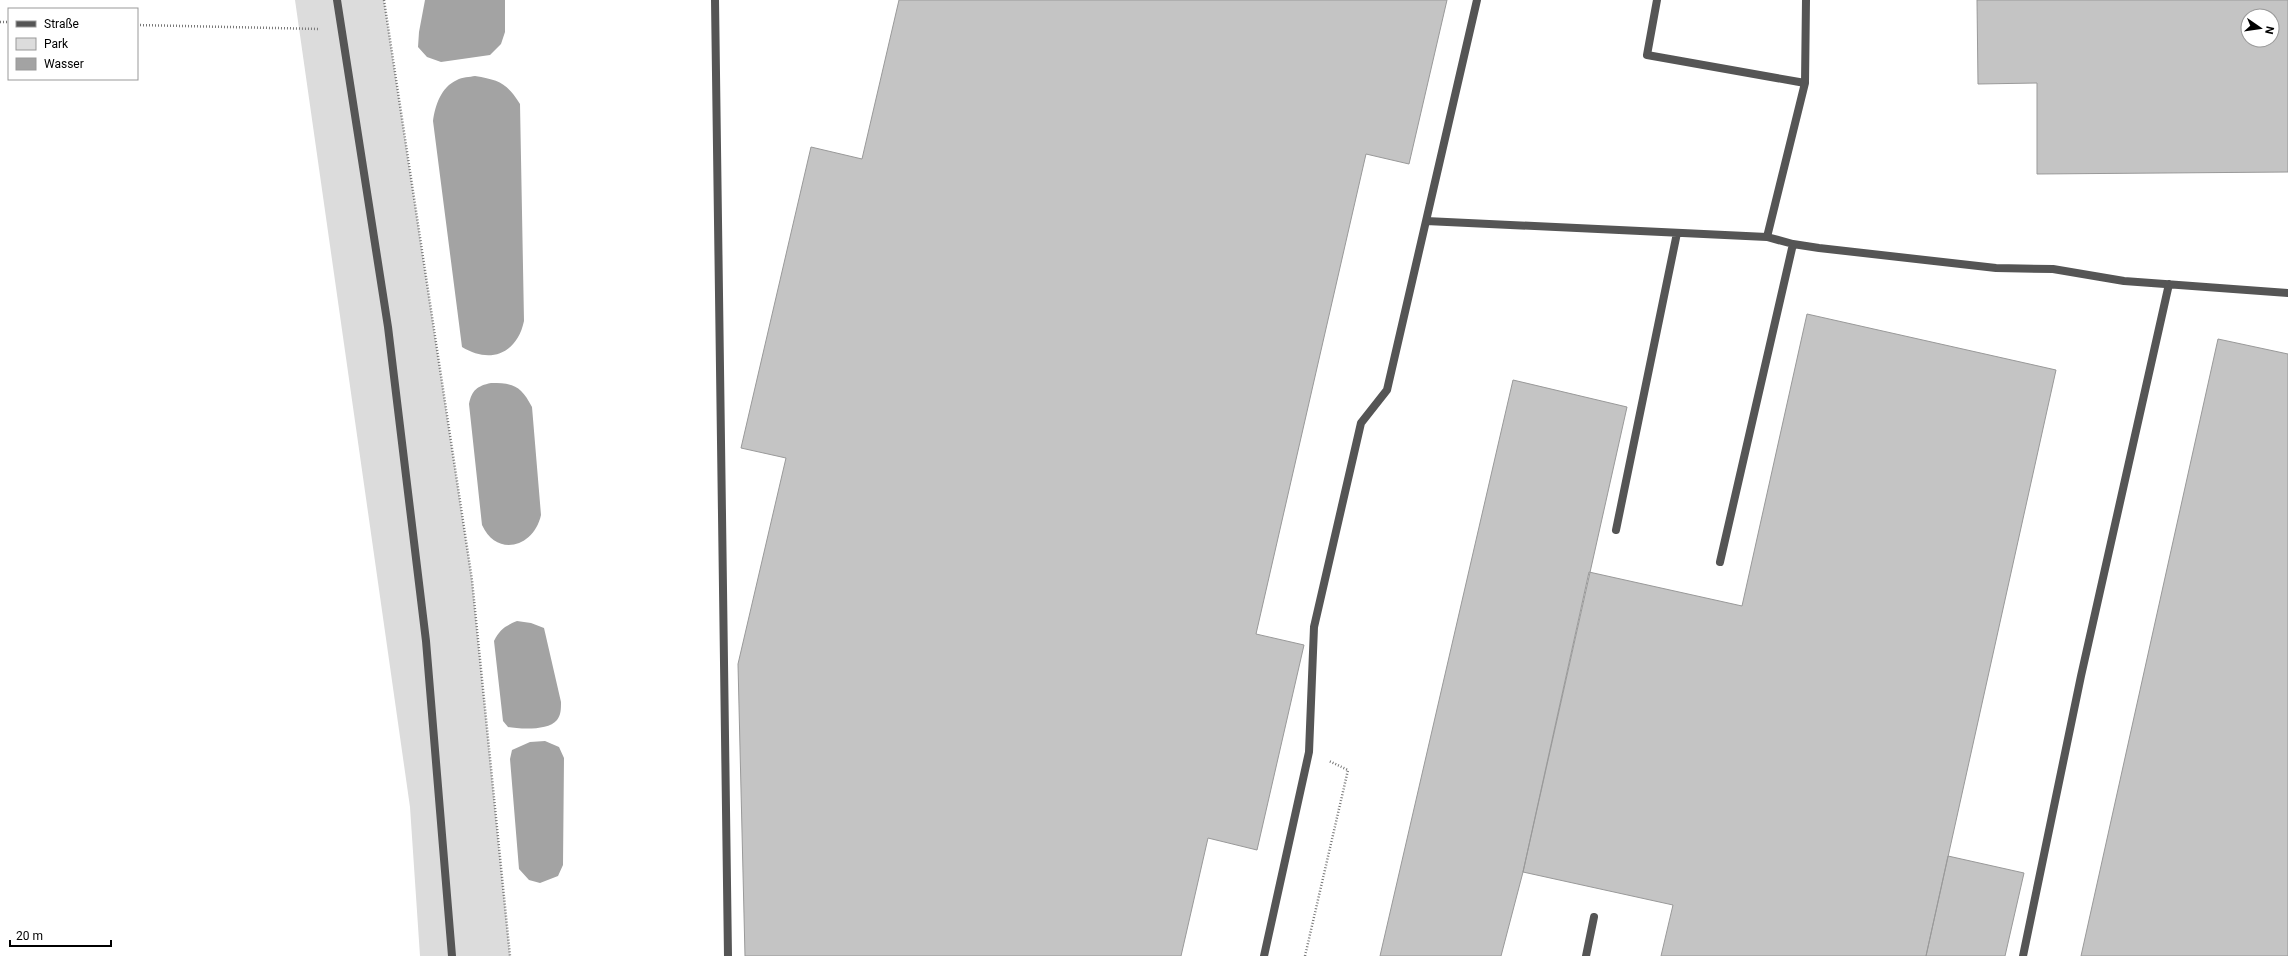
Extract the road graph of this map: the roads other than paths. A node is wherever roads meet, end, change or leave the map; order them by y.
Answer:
1 (338, 0) edge
2 (715, 0) edge
3 (1477, 0) edge
4 (1657, 0) edge
5 (1806, 0) edge
6 (1805, 83) junction
7 (1426, 221) junction
8 (1677, 233) junction
9 (1767, 237) junction
10 (1793, 244) junction
11 (2169, 284) junction
12 (2288, 293) edge
13 (1616, 530) dead end
14 (1720, 562) dead end
15 (1594, 917) dead end
16 (452, 956) edge
17 (728, 956) edge
18 (1264, 956) edge
19 (1586, 956) edge
20 (2023, 956) edge

1 - 16 street
2 - 17 street
3 - 7 street
4 - 6 street
5 - 6 street
6 - 9 street
7 - 8 street
7 - 18 street
8 - 9 street
8 - 13 street
9 - 10 street
10 - 11 street
10 - 14 street
11 - 12 street
11 - 20 street
15 - 19 street

